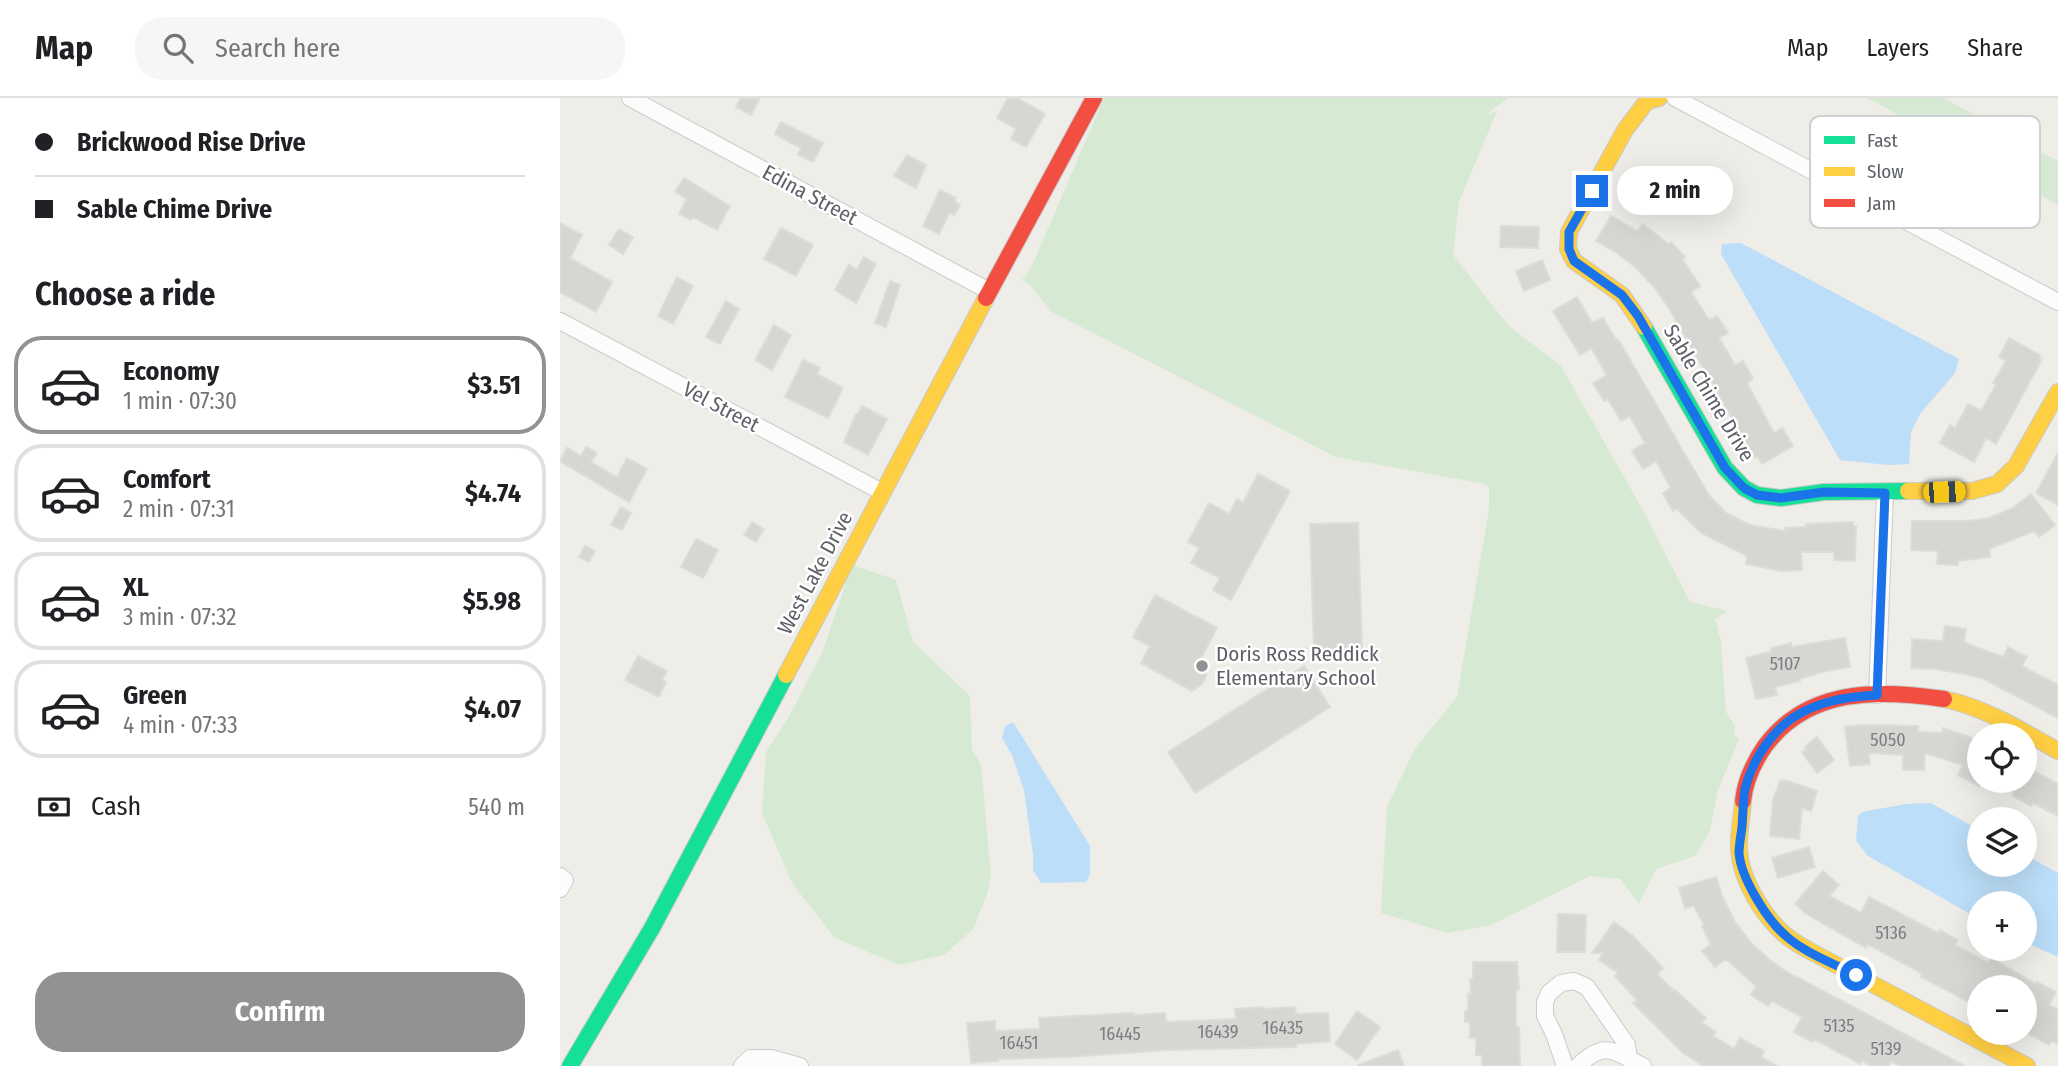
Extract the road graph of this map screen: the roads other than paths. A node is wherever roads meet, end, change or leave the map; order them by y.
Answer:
1 (630, 98) edge
2 (1094, 98) edge
3 (1659, 98) edge
4 (1675, 98) edge
5 (1810, 170) edge
6 (1919, 228) edge
7 (989, 291) junction
8 (2058, 302) edge
9 (560, 321) edge
10 (2058, 392) edge
11 (882, 492) junction
12 (1885, 493) junction
13 (1877, 695) junction
14 (2058, 751) edge
15 (560, 876) edge
16 (560, 889) edge
17 (1636, 1063) edge
18 (570, 1066) edge
19 (742, 1066) edge
20 (800, 1066) edge
21 (1565, 1066) edge
22 (1578, 1066) edge
23 (2027, 1066) edge

1 - 7 street, Edina Street
2 - 7 street, West Lake Drive
3 - 12 street, Sable Chime Drive
4 - 5 street
6 - 8 street
7 - 11 street, West Lake Drive
9 - 11 street, Vel Street
10 - 12 street, Sable Chime Drive
11 - 18 street, West Lake Drive
12 - 13 street
13 - 14 street
13 - 23 street
15 - 16 street
17 - 21 street
17 - 22 street
19 - 20 street

